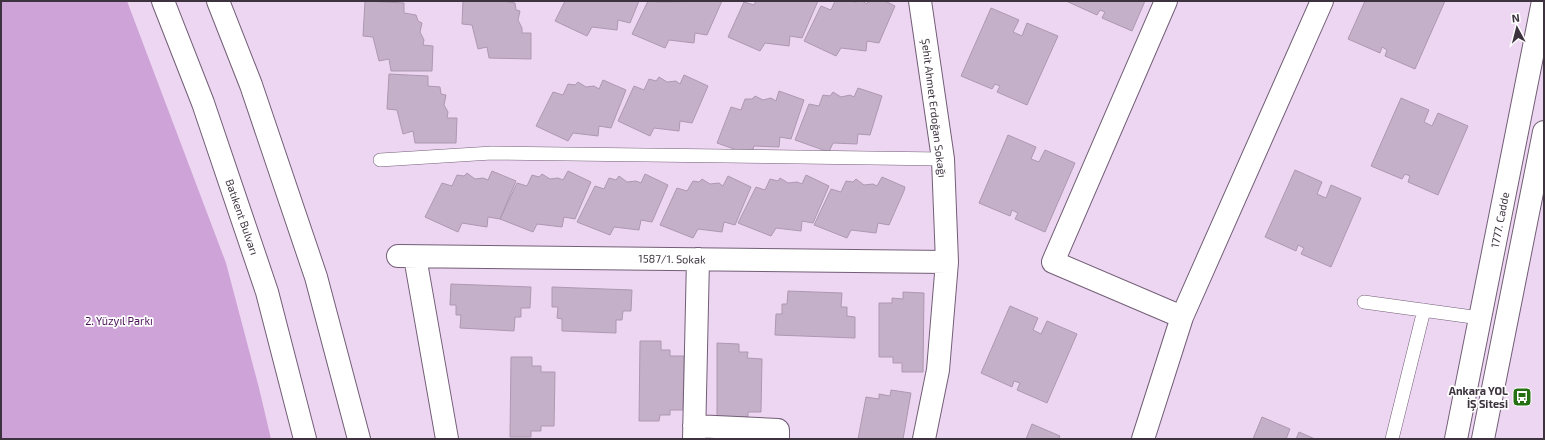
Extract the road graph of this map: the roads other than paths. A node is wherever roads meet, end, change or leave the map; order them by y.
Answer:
1 (163, 1) edge
2 (218, 1) edge
3 (920, 1) edge
4 (1166, 1) edge
5 (1322, 1) edge
6 (1543, 1) edge
7 (1544, 132) edge
8 (943, 159) junction
9 (380, 160) dead end
10 (698, 259) junction
11 (947, 262) junction
12 (1364, 302) dead end
13 (1424, 310) junction
14 (1182, 317) junction
15 (1480, 318) junction
16 (694, 433) edge
17 (305, 439) edge
18 (359, 439) edge
19 (447, 439) edge
20 (778, 439) edge
21 (924, 439) edge
22 (1143, 439) edge
23 (1392, 439) edge
24 (1456, 439) edge
25 (1483, 439) edge

1 - 17 street, Batıkent Bulvarı
2 - 18 street
3 - 8 street, Şehit Ahmet Erdoğan Sokağı
4 - 14 street
5 - 14 street
6 - 15 street, 1777. Cadde
7 - 25 street
8 - 9 lane
8 - 11 street, Şehit Ahmet Erdoğan Sokağı
10 - 11 street, 1587/1. Sokak
10 - 16 street
10 - 19 street, 1587/1. Sokak
11 - 21 street, Şehit Ahmet Erdoğan Sokağı
12 - 13 lane
13 - 15 lane
13 - 23 lane
14 - 22 street
15 - 24 street, 1777. Cadde
16 - 20 street

